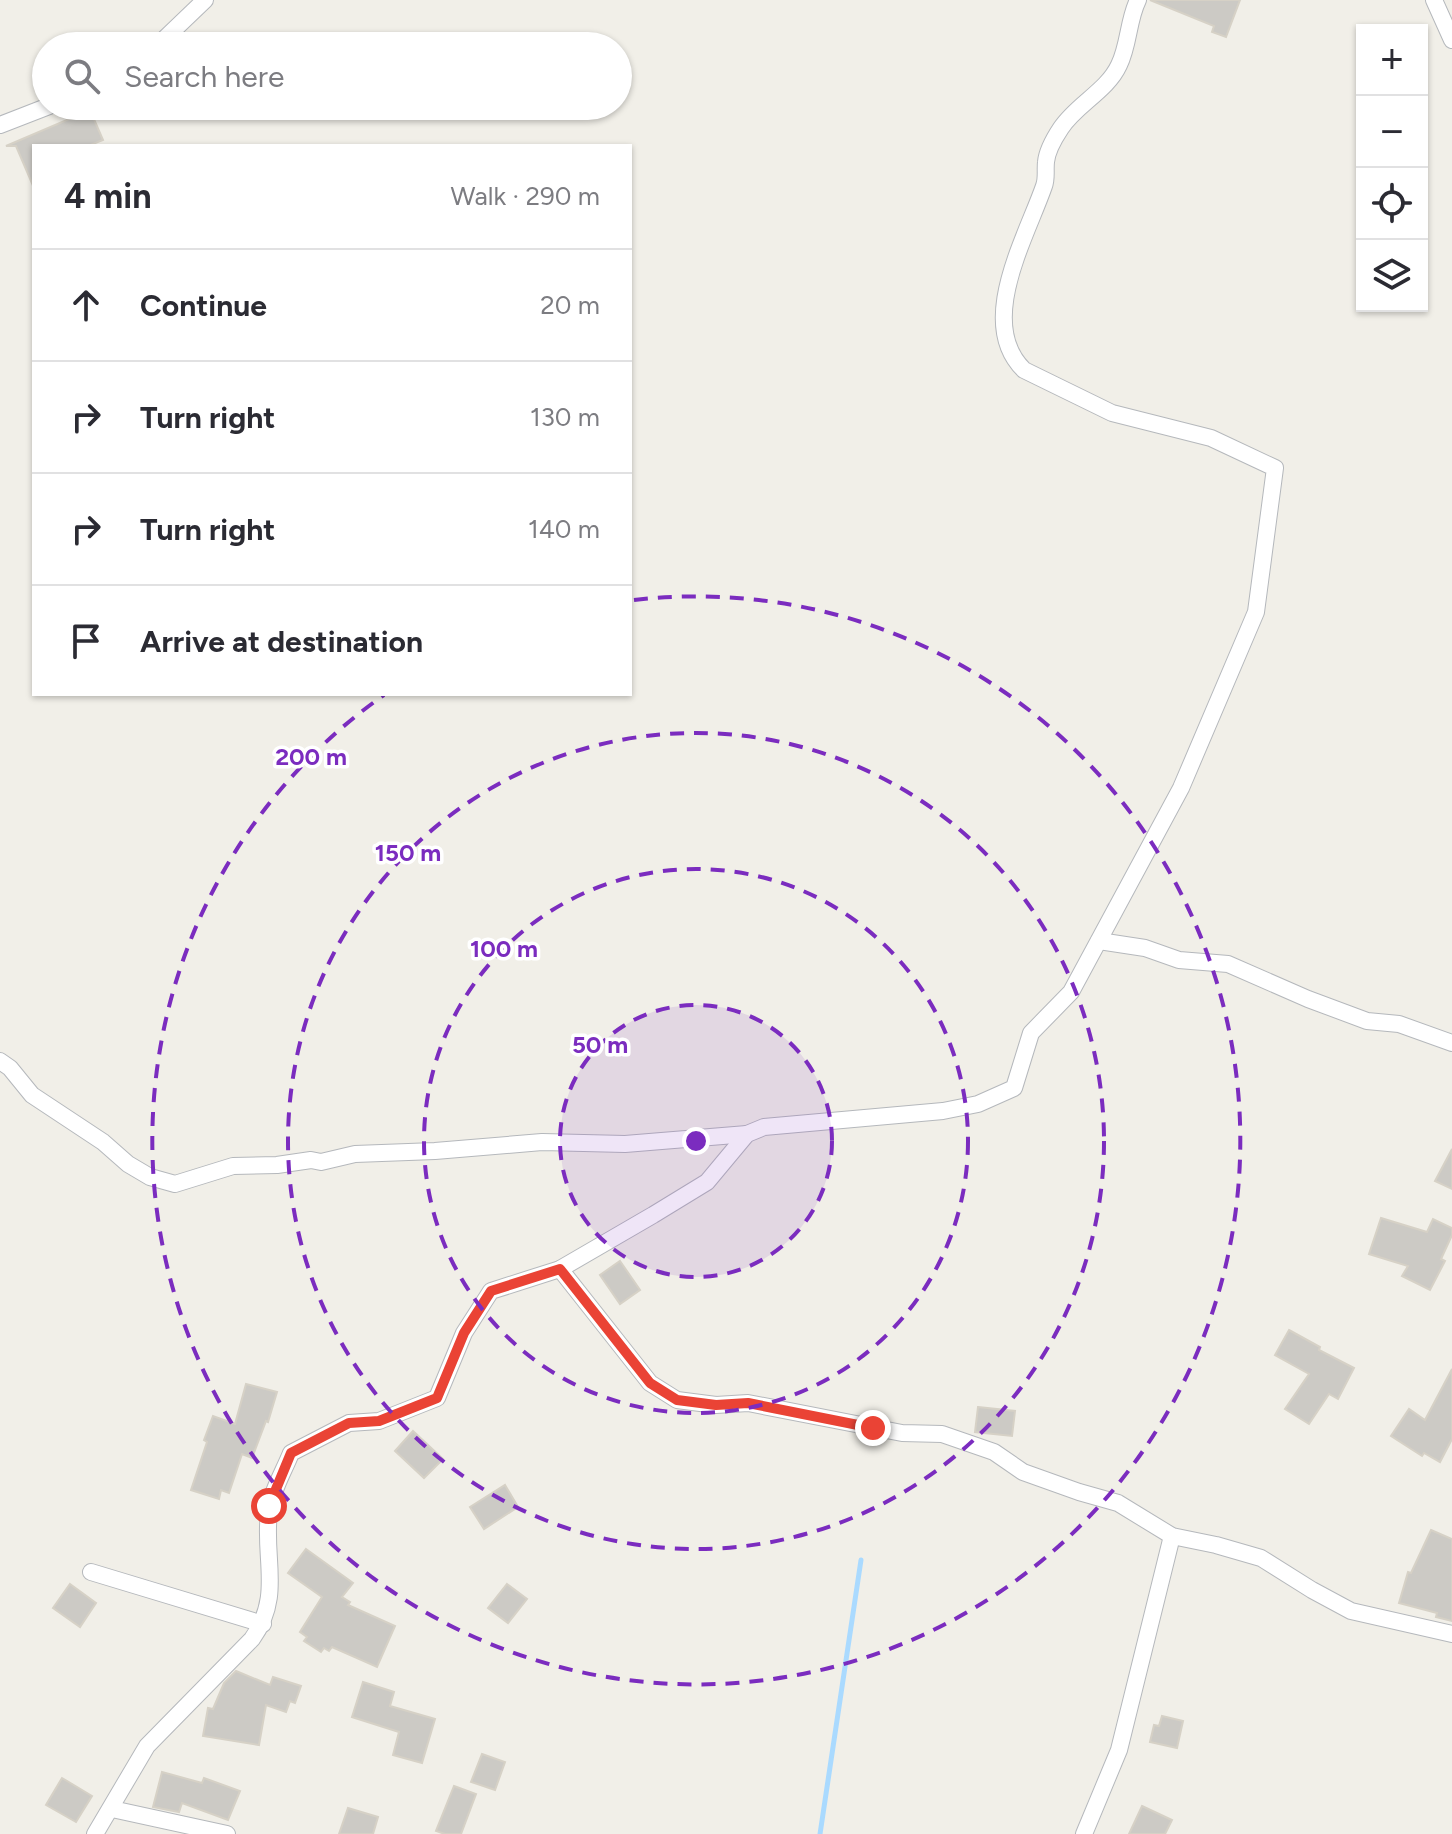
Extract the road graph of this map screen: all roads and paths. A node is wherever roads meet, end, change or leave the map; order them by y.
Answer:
1 (205, 0) edge
2 (1138, 0) edge
3 (1434, 0) edge
4 (172, 32) edge
5 (1452, 40) edge
6 (32, 113) edge
7 (0, 125) edge
8 (1099, 941) junction
9 (1452, 1043) edge
10 (0, 1061) edge
11 (747, 1134) junction
12 (560, 1269) junction
13 (1172, 1536) junction
14 (91, 1572) dead end
15 (263, 1624) junction
16 (1452, 1634) edge
17 (112, 1809) junction
18 (95, 1834) edge
19 (227, 1834) edge
20 (1084, 1834) edge

1 - 4 street
2 - 8 street
3 - 5 street
6 - 7 street
8 - 9 street
8 - 11 street
10 - 11 street
11 - 12 street
12 - 13 street
12 - 15 street
13 - 16 street
13 - 20 street
14 - 15 street
15 - 17 street
17 - 18 street
17 - 19 street

